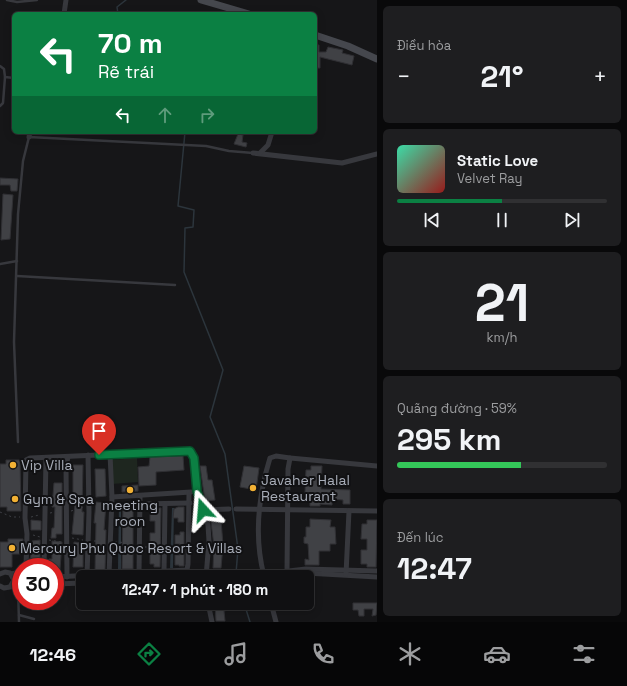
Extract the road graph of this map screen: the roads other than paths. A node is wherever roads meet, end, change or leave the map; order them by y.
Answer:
1 (6, 0) edge
2 (37, 0) edge
3 (66, 0) edge
4 (201, 0) edge
5 (64, 12) edge
6 (242, 12) edge
7 (317, 36) edge
8 (377, 59) edge
9 (0, 66) edge
10 (5, 77) junction
11 (12, 78) edge
12 (0, 106) edge
13 (271, 134) edge
14 (30, 135) edge
15 (253, 153) joint
16 (260, 153) junction
17 (377, 154) edge
18 (17, 261) junction
19 (0, 264) edge
20 (17, 276) junction
21 (175, 285) dead end
22 (18, 442) dead end
23 (110, 454) junction
24 (88, 455) junction
25 (68, 457) junction
26 (46, 458) junction
27 (290, 458) junction
28 (377, 466) edge
29 (197, 491) junction
30 (189, 493) junction
31 (140, 496) junction
32 (112, 497) junction
33 (190, 503) junction
34 (140, 504) junction
35 (165, 504) junction
36 (228, 509) dead end
37 (236, 509) dead end
38 (259, 509) junction
39 (288, 509) junction
40 (203, 510) junction
41 (349, 511) junction
42 (377, 511) edge
43 (26, 558) edge
44 (44, 558) edge
45 (87, 570) edge
46 (109, 570) edge
47 (139, 570) edge
48 (164, 570) edge
49 (180, 570) edge
50 (207, 570) edge
51 (262, 570) edge
52 (287, 570) edge
53 (377, 571) edge
54 (314, 572) edge
55 (346, 573) junction
56 (0, 574) edge
57 (11, 574) edge
58 (67, 577) joint
59 (76, 577) edge
60 (377, 577) edge
61 (76, 583) edge
62 (64, 584) edge
63 (0, 586) edge
64 (12, 586) edge
65 (19, 610) edge
66 (209, 610) edge
67 (273, 610) edge
68 (19, 615) junction
69 (34, 619) dead end
70 (19, 622) edge
71 (212, 622) edge
72 (276, 622) edge

1 - 2 lane
3 - 5 street
4 - 6 main road
7 - 8 main road
9 - 10 lane
10 - 11 lane
10 - 12 lane
13 - 16 street
14 - 15 lane
14 - 18 lane
15 - 16 street
16 - 17 street
18 - 19 lane
18 - 20 lane
20 - 21 lane
20 - 22 lane
23 - 24 street
23 - 29 street
23 - 32 street
24 - 25 street
24 - 45 street
25 - 26 street
25 - 58 street
26 - 43 street
26 - 44 street
27 - 28 street
27 - 38 street
27 - 39 street
29 - 30 street
29 - 40 street
30 - 31 street
30 - 33 street
31 - 32 street
31 - 34 street
32 - 46 street
33 - 35 street
33 - 49 street
34 - 35 street
34 - 47 street
35 - 48 street
36 - 40 street
37 - 38 street
38 - 39 street
38 - 51 street
39 - 41 street
39 - 52 street
40 - 50 street
41 - 42 street
41 - 55 street
53 - 55 street
54 - 55 street
55 - 60 street
56 - 57 street
58 - 59 street
61 - 62 street
63 - 64 street
65 - 68 lane
66 - 71 street
67 - 72 street
68 - 69 lane
68 - 70 lane

